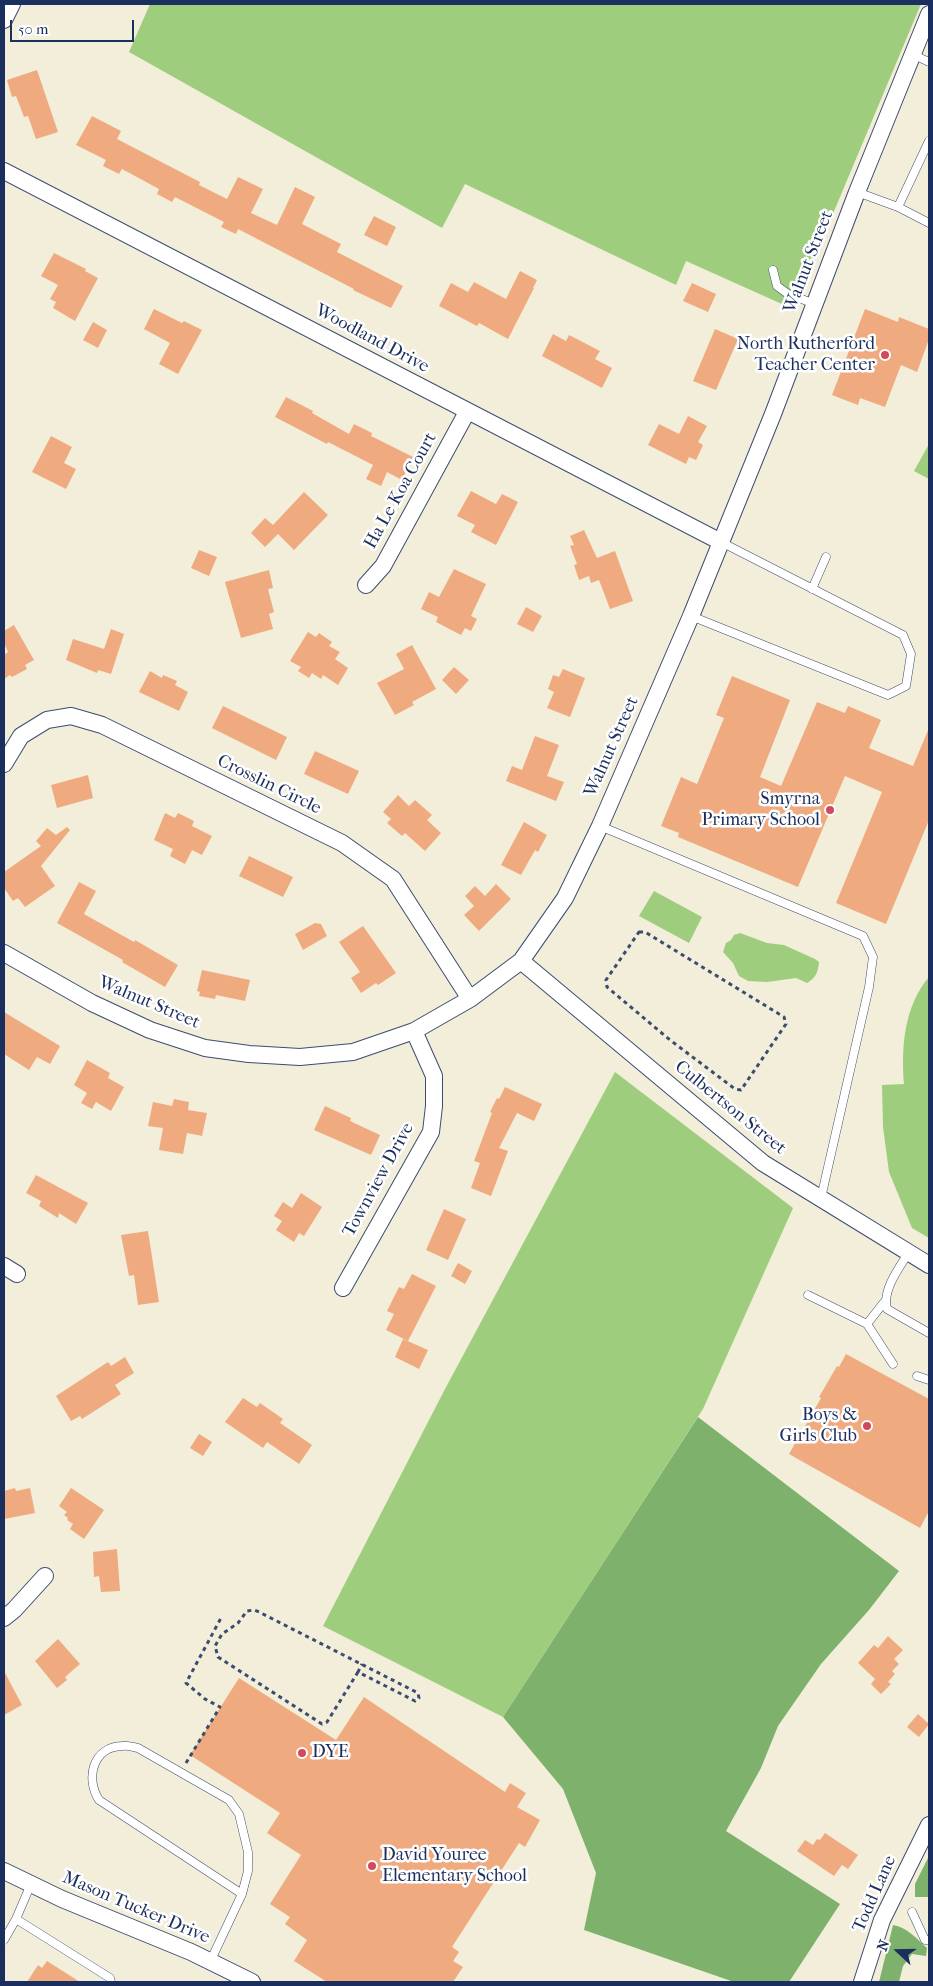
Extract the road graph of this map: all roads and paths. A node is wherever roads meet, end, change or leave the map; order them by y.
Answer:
1 (12, 4) edge
2 (929, 14) edge
3 (4, 20) edge
4 (912, 54) junction
5 (929, 62) edge
6 (929, 141) edge
7 (4, 172) edge
8 (857, 192) junction
9 (898, 207) junction
10 (929, 223) edge
11 (773, 270) dead end
12 (815, 304) junction
13 (467, 412) junction
14 (722, 542) junction
15 (826, 558) dead end
16 (366, 585) dead end
17 (812, 589) junction
18 (691, 616) junction
19 (4, 764) edge
20 (600, 826) junction
21 (4, 953) edge
22 (521, 962) junction
23 (470, 999) junction
24 (784, 1017) joint
25 (414, 1032) junction
26 (822, 1198) junction
27 (908, 1252) junction
28 (929, 1265) edge
29 (343, 1288) dead end
30 (808, 1295) dead end
31 (886, 1305) junction
32 (867, 1324) junction
33 (929, 1333) edge
34 (893, 1364) dead end
35 (917, 1376) dead end
36 (929, 1380) edge
37 (44, 1576) dead end
38 (4, 1618) edge
39 (221, 1618) dead end
40 (211, 1637) junction
41 (219, 1640) junction
42 (362, 1664) junction
43 (358, 1672) junction
44 (180, 1772) junction
45 (929, 1825) edge
46 (4, 1870) edge
47 (31, 1884) junction
48 (242, 1894) junction
49 (912, 1912) dead end
50 (16, 1920) junction
51 (4, 1940) edge
52 (929, 1940) edge
53 (210, 1962) junction
54 (111, 1982) edge
55 (252, 1982) edge
56 (862, 1982) edge

1 - 3 street
2 - 4 street, Walnut Street
4 - 5 lane
4 - 8 street, Walnut Street
6 - 9 lane
7 - 13 street, Woodland Drive
8 - 9 lane
8 - 12 street, Walnut Street
9 - 10 lane
11 - 12 lane
12 - 14 street, Walnut Street
13 - 14 street, Woodland Drive
13 - 16 street, Ha Le Koa Court
14 - 17 lane
14 - 18 street, Walnut Street
15 - 17 lane
17 - 18 lane
18 - 20 street, Walnut Street
19 - 23 street, Crosslin Circle
20 - 22 street, Walnut Street
20 - 26 lane
21 - 25 street, Walnut Street
22 - 23 street, Walnut Street
22 - 26 street, Culbertson Street
23 - 25 street, Walnut Street
24 - 24 path
25 - 29 street, Townview Drive
26 - 27 street, Culbertson Street
27 - 28 street, Culbertson Street
27 - 31 lane
30 - 32 lane
31 - 32 lane
31 - 33 lane
32 - 34 lane
35 - 36 lane
37 - 38 street
39 - 40 path
40 - 41 path
40 - 44 path
41 - 42 path
41 - 43 path
42 - 43 path
42 - 43 path
44 - 48 lane
44 - 48 lane
45 - 56 street, Todd Lane
46 - 47 street, Mason Tucker Drive
47 - 50 lane
47 - 53 street, Mason Tucker Drive
48 - 53 lane
49 - 52 lane
50 - 51 lane
50 - 54 lane
53 - 55 street, Mason Tucker Drive

